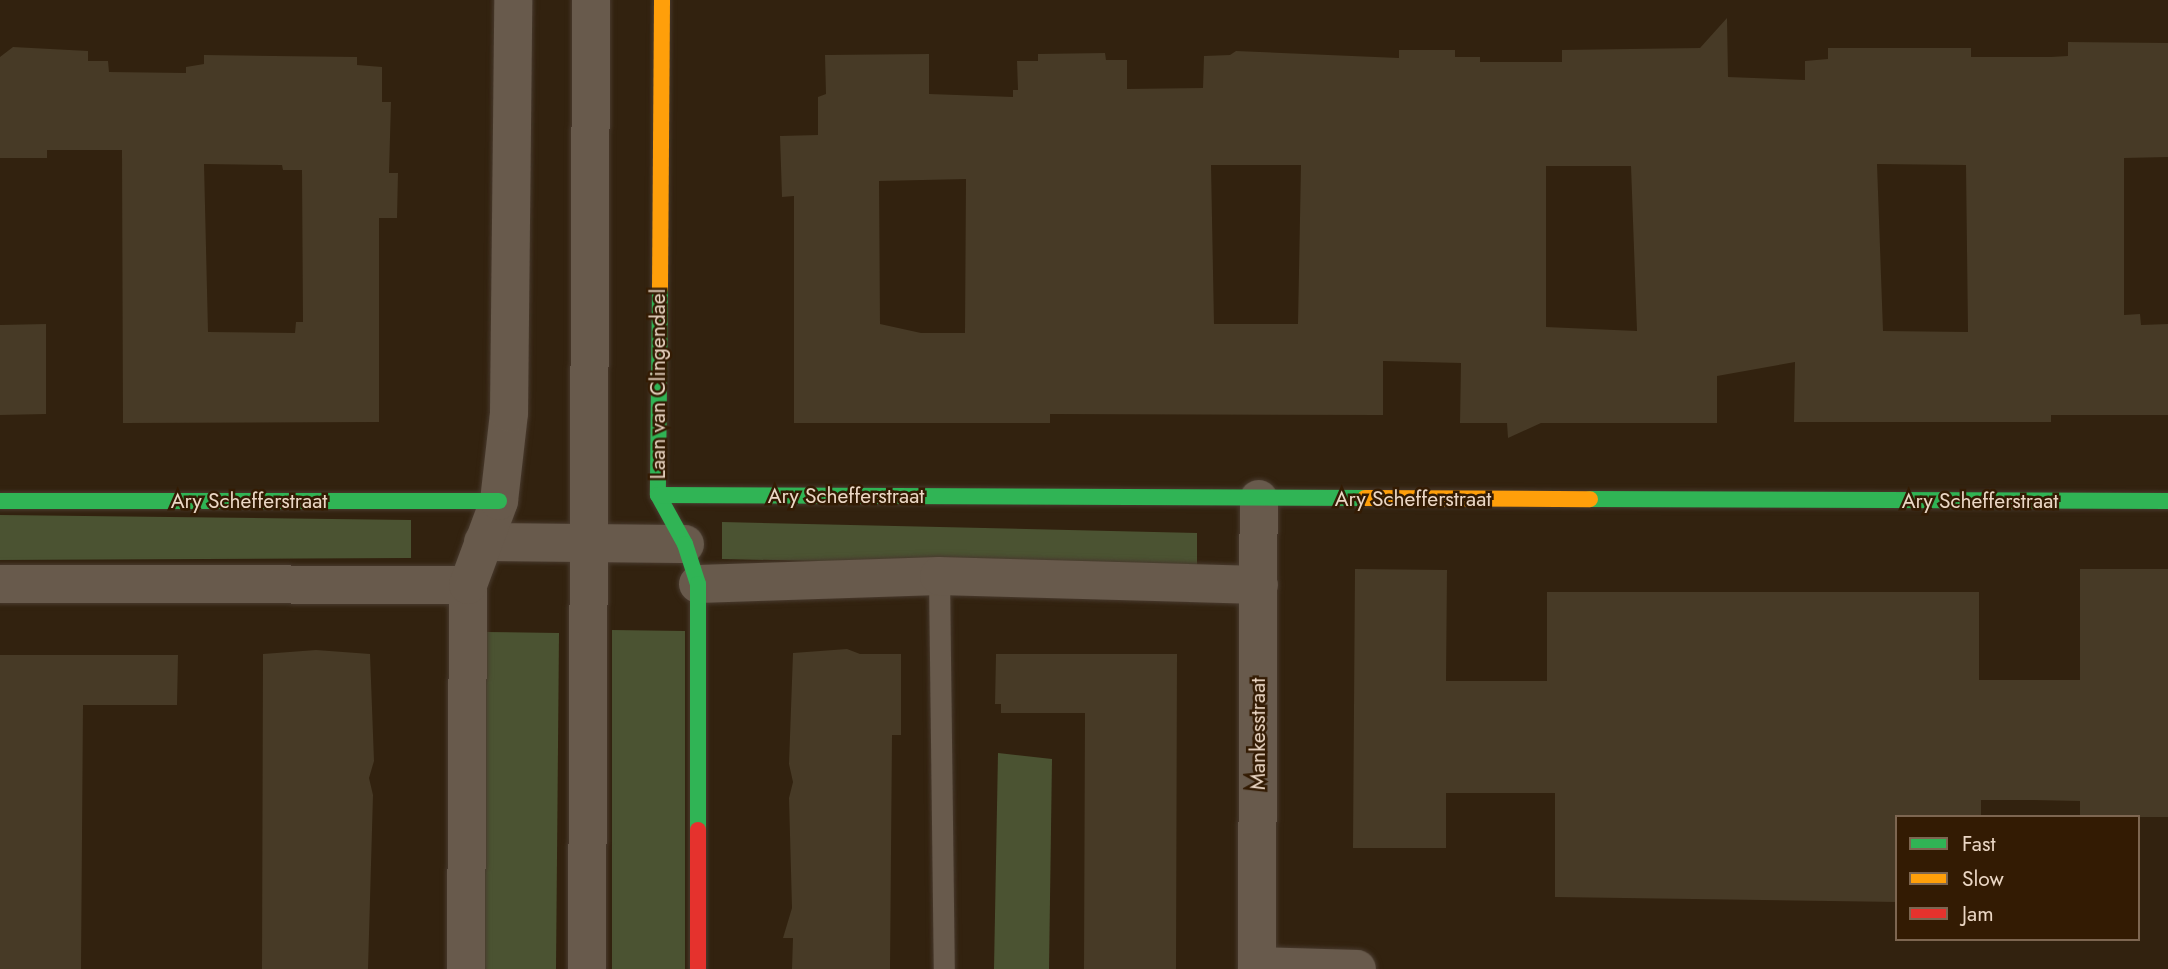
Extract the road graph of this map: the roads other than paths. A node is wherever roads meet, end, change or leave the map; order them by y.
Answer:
1 (513, 0) edge
2 (591, 0) edge
3 (662, 0) edge
4 (658, 495) junction
5 (1259, 499) junction
6 (0, 501) edge
7 (499, 501) junction
8 (2168, 501) edge
9 (483, 542) junction
10 (589, 543) junction
11 (685, 544) junction
12 (939, 576) junction
13 (0, 584) edge
14 (698, 584) junction
15 (1259, 584) junction
16 (468, 585) junction
17 (1257, 968) edge
18 (466, 969) edge
19 (587, 969) edge
20 (698, 969) edge
21 (944, 969) edge
22 (1357, 969) edge

1 - 7 street
2 - 10 street
3 - 4 street, Laan van Clingendael
4 - 5 street, Ary Schefferstraat
4 - 11 street, Laan van Clingendael
5 - 8 street, Ary Schefferstraat
5 - 15 street, Mankesstraat
6 - 7 street, Ary Schefferstraat
7 - 9 street
9 - 10 street
9 - 16 street
10 - 11 street
10 - 19 street
11 - 14 street, Laan van Clingendael
12 - 14 street
12 - 15 street
12 - 21 lane
13 - 16 street
14 - 20 street, Laan van Clingendael
15 - 17 street, Mankesstraat
16 - 18 street
17 - 22 street

